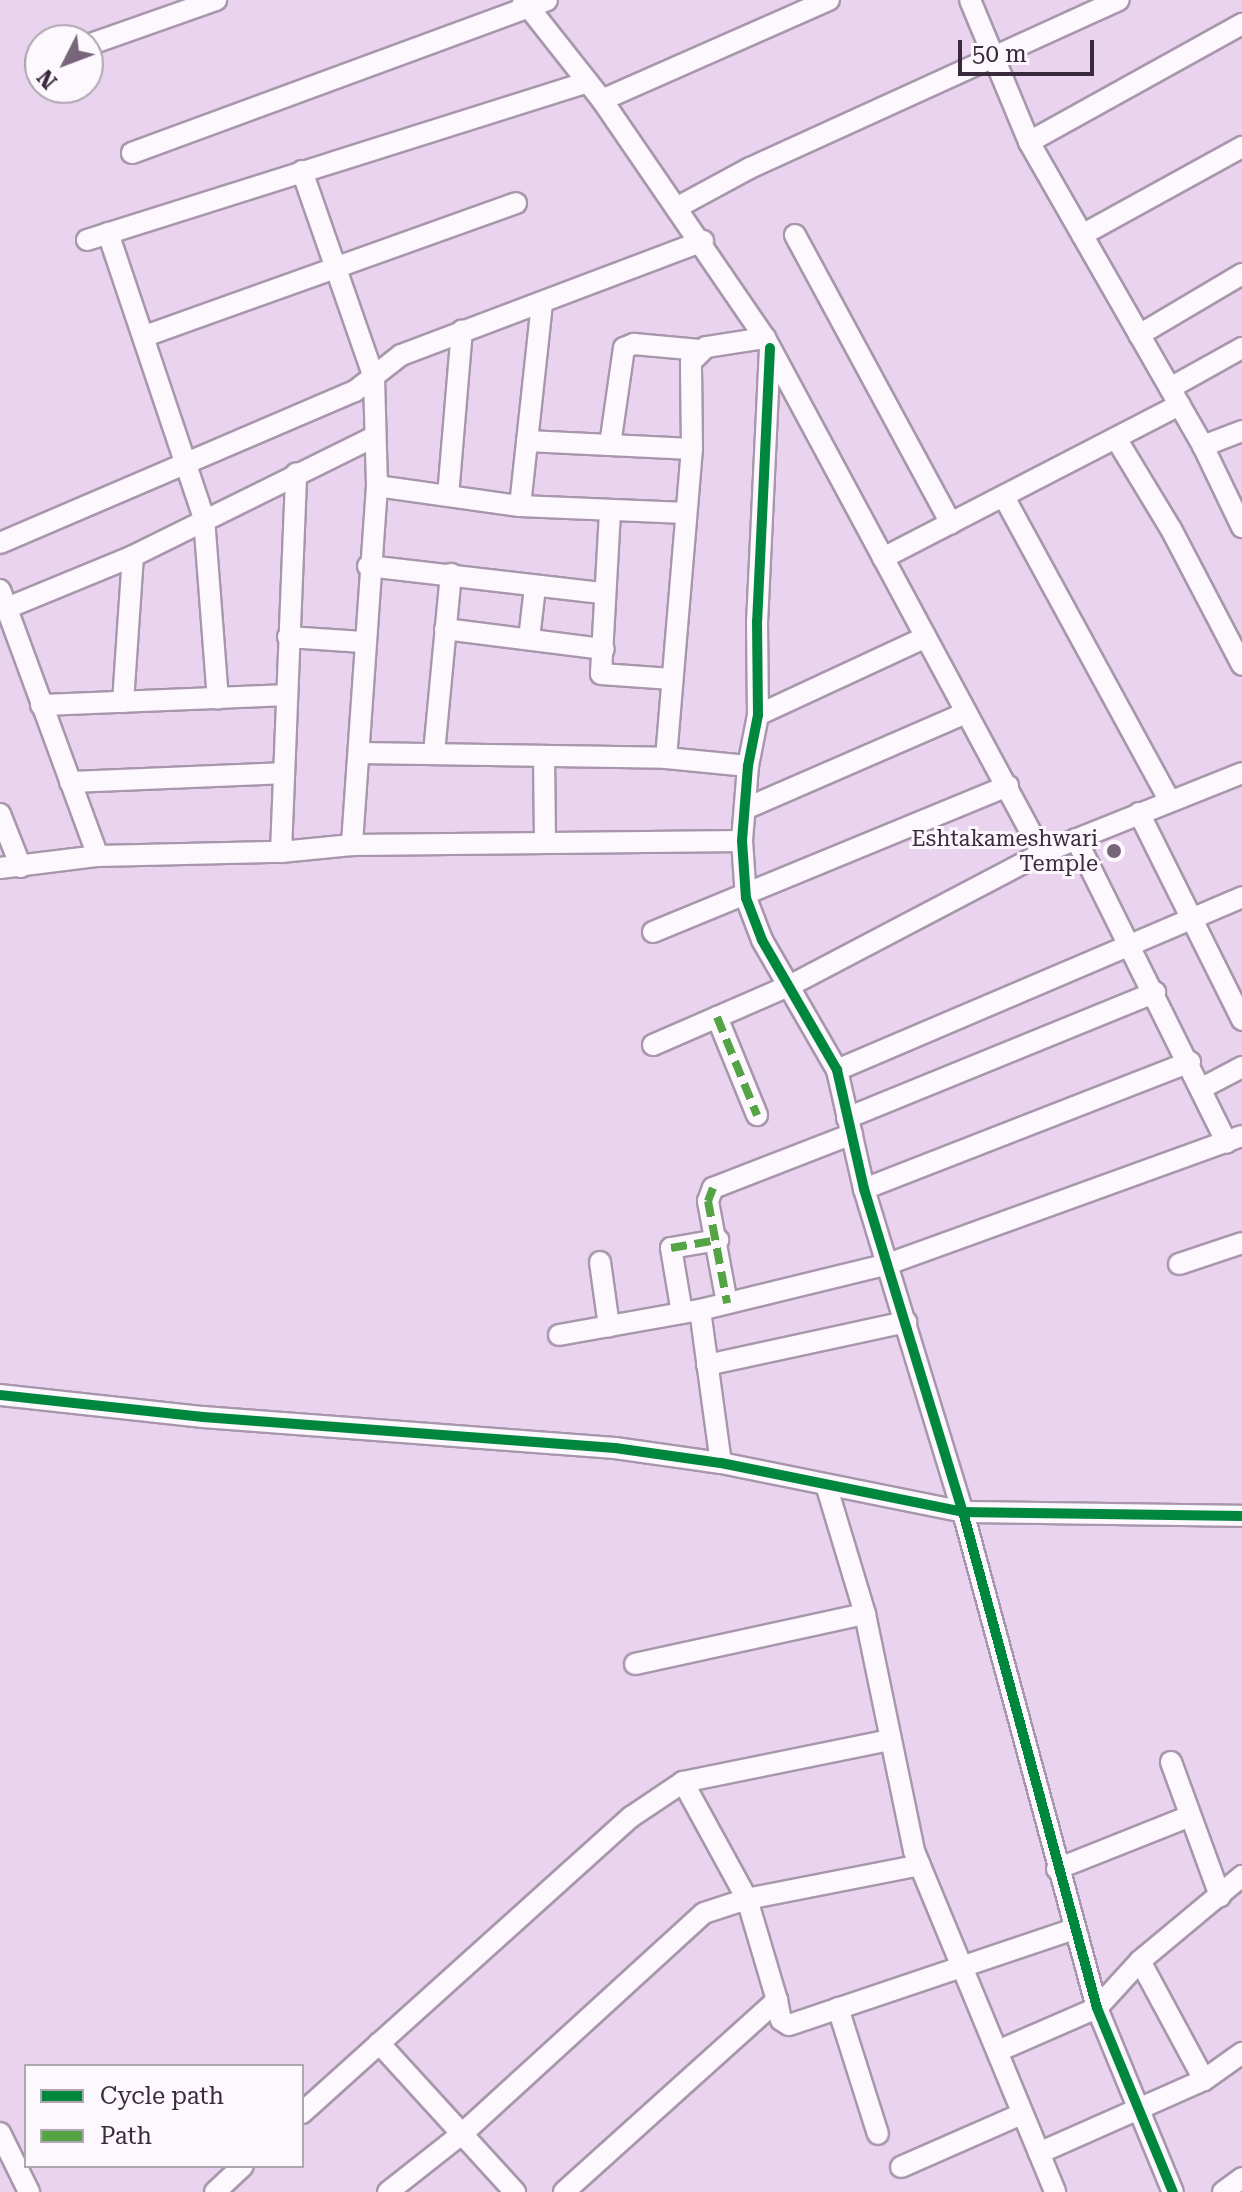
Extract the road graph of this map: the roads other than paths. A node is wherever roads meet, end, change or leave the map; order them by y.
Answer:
1 (216, 0) edge
2 (829, 0) edge
3 (970, 0) edge
4 (1118, 0) edge
5 (533, 3) edge
6 (1242, 24) edge
7 (104, 39) edge
8 (994, 56) junction
9 (588, 82) junction
10 (602, 100) junction
11 (1029, 142) junction
12 (1242, 147) edge
13 (132, 153) dead end
14 (302, 171) junction
15 (516, 203) dead end
16 (676, 208) junction
17 (108, 233) junction
18 (795, 235) dead end
19 (1082, 235) junction
20 (87, 240) dead end
21 (703, 241) junction
22 (338, 266) junction
23 (1242, 274) edge
24 (542, 302) junction
25 (462, 331) junction
26 (1139, 335) junction
27 (145, 336) junction
28 (768, 343) junction
29 (1242, 348) edge
30 (700, 350) junction
31 (374, 378) junction
32 (1175, 396) junction
33 (1242, 431) edge
34 (374, 437) junction
35 (1117, 440) junction
36 (527, 441) junction
37 (610, 445) junction
38 (1203, 446) junction
39 (692, 449) junction
40 (189, 463) junction
41 (296, 473) junction
42 (377, 486) junction
43 (448, 496) junction
44 (1004, 497) junction
45 (520, 506) junction
46 (610, 512) junction
47 (686, 513) junction
48 (204, 518) junction
49 (951, 524) junction
50 (1242, 527) edge
51 (0, 543) edge
52 (133, 556) junction
53 (883, 558) junction
54 (368, 566) junction
55 (451, 574) junction
56 (535, 587) junction
57 (603, 593) junction
58 (4, 599) edge
59 (445, 629) junction
60 (288, 637) junction
61 (926, 637) junction
62 (529, 639) junction
63 (363, 642) junction
64 (604, 649) junction
65 (1242, 665) edge
66 (672, 679) junction
67 (285, 695) junction
68 (218, 698) junction
69 (123, 702) junction
70 (41, 705) junction
71 (966, 713) junction
72 (758, 715) junction
73 (360, 753) junction
74 (434, 753) junction
75 (544, 756) junction
76 (666, 758) junction
77 (748, 766) junction
78 (283, 773) junction
79 (1242, 773) edge
80 (70, 782) junction
81 (1008, 786) junction
82 (1170, 801) junction
83 (747, 808) junction
84 (1139, 813) junction
85 (0, 814) edge
86 (1076, 839) junction
87 (742, 841) junction
88 (545, 843) junction
89 (352, 845) junction
90 (281, 852) junction
91 (1042, 853) junction
92 (98, 856) junction
93 (21, 867) junction
94 (0, 868) edge
95 (1242, 897) edge
96 (746, 898) junction
97 (1189, 919) junction
98 (653, 932) dead end
99 (1130, 946) junction
100 (791, 985) junction
101 (1155, 992) junction
102 (1237, 998) edge
103 (717, 1017) junction
104 (1242, 1020) edge
105 (653, 1045) dead end
106 (1190, 1062) junction
107 (1242, 1067) edge
108 (837, 1070) junction
109 (1202, 1088) junction
110 (757, 1115) dead end
111 (850, 1126) junction
112 (1235, 1139) edge
113 (864, 1189) junction
114 (718, 1240) junction
115 (1242, 1243) edge
116 (600, 1262) dead end
117 (888, 1264) junction
118 (1179, 1264) dead end
119 (727, 1303) junction
120 (691, 1311) junction
121 (906, 1322) junction
122 (609, 1326) junction
123 (559, 1335) dead end
124 (707, 1365) junction
125 (0, 1395) edge
126 (721, 1463) junction
127 (827, 1488) junction
128 (963, 1512) junction
129 (1242, 1516) edge
130 (865, 1614) junction
131 (635, 1664) dead end
132 (890, 1740) junction
133 (1171, 1762) dead end
134 (683, 1782) junction
135 (1190, 1816) junction
136 (920, 1865) junction
137 (1057, 1869) junction
138 (1242, 1876) edge
139 (1220, 1896) junction
140 (747, 1899) junction
141 (1074, 1929) junction
142 (1140, 1961) junction
143 (965, 1968) junction
144 (777, 2000) junction
145 (838, 2008) junction
146 (1097, 2008) junction
147 (379, 2043) junction
148 (998, 2051) junction
149 (1242, 2053) edge
150 (1204, 2080) junction
151 (1135, 2109) junction
152 (304, 2111) edge
153 (1022, 2114) junction
154 (0, 2133) edge
155 (463, 2133) junction
156 (878, 2134) dead end
157 (1039, 2153) junction
158 (901, 2167) dead end
159 (241, 2168) edge
160 (1242, 2178) edge
161 (29, 2192) edge
162 (215, 2192) edge
163 (388, 2192) edge
164 (515, 2192) edge
165 (564, 2192) edge
166 (1055, 2192) edge
167 (1173, 2192) edge
168 (1223, 2192) edge

1 - 7 street
2 - 10 street
3 - 8 street
4 - 8 street
5 - 9 street
5 - 13 street
6 - 11 street
8 - 11 street
8 - 16 street
9 - 10 street
9 - 14 street
10 - 16 street
11 - 19 street
12 - 19 street
14 - 17 street
14 - 22 street
15 - 22 street
16 - 21 street
17 - 20 street
17 - 27 street
18 - 49 street
19 - 26 street
21 - 24 street
21 - 28 street
22 - 27 street
22 - 31 street
23 - 26 street
24 - 25 street
24 - 36 street
25 - 31 street
25 - 43 street
26 - 32 street
27 - 40 street
28 - 30 street
28 - 53 street
28 - 72 street
29 - 32 street
30 - 37 street
30 - 39 street
31 - 34 street
31 - 40 street
32 - 35 street
32 - 38 street
33 - 38 street
34 - 41 street
34 - 42 street
35 - 44 street
35 - 65 street
36 - 37 street
36 - 45 street
37 - 39 street
38 - 50 street
39 - 47 street
40 - 48 street
40 - 51 street
41 - 48 street
41 - 60 street
42 - 43 street
42 - 54 street
43 - 45 street
44 - 49 street
44 - 82 street
45 - 46 street
46 - 47 street
46 - 57 street
47 - 66 street
48 - 52 street
48 - 68 street
49 - 53 street
52 - 58 street
52 - 69 street
53 - 61 street
54 - 55 street
54 - 63 street
55 - 56 street
55 - 59 street
56 - 57 street
56 - 62 street
57 - 64 street
58 - 70 street
59 - 62 street
59 - 74 street
60 - 63 street
60 - 67 street
61 - 71 street
61 - 72 street
62 - 64 street
63 - 73 street
64 - 66 street
66 - 76 street
67 - 68 street
67 - 78 street
68 - 69 street
69 - 70 street
70 - 80 street
71 - 81 street
71 - 83 street
72 - 77 street
73 - 74 street
73 - 89 street
74 - 75 street
75 - 76 street
75 - 88 street
76 - 77 street
77 - 83 street
78 - 80 street
78 - 90 street
79 - 82 street
80 - 92 street
81 - 91 street
81 - 96 street
82 - 84 street
83 - 87 street
84 - 86 street
84 - 97 street
85 - 93 street
86 - 91 street
86 - 99 street
87 - 88 street
87 - 96 street
88 - 89 street
89 - 90 street
90 - 92 street
91 - 100 street
92 - 93 street
93 - 94 street
95 - 97 street
96 - 98 street
96 - 100 street
97 - 99 street
97 - 102 street
99 - 101 street
99 - 108 street
100 - 103 street
100 - 108 street
101 - 106 street
101 - 111 street
102 - 104 street
103 - 105 street
103 - 110 street
106 - 109 street
106 - 113 street
107 - 109 street
108 - 111 street
109 - 112 street
111 - 113 street
111 - 114 street
112 - 117 street
113 - 117 street
114 - 119 street
114 - 120 street
115 - 118 street
116 - 122 street
117 - 119 street
117 - 121 street
119 - 120 street
120 - 122 street
120 - 124 street
121 - 124 street
121 - 128 street
122 - 123 street
124 - 126 street
125 - 126 street
126 - 127 street
127 - 128 street
127 - 130 street
128 - 129 street
128 - 137 street
130 - 131 street
130 - 132 street
132 - 134 street
132 - 136 street
133 - 135 street
134 - 140 street
134 - 147 street
135 - 137 street
135 - 139 street
136 - 140 street
136 - 143 street
137 - 141 street
138 - 139 street
139 - 142 street
140 - 144 street
140 - 155 street
141 - 143 street
141 - 146 street
142 - 146 street
142 - 150 street
143 - 145 street
143 - 148 street
144 - 145 street
144 - 165 street
145 - 156 street
146 - 148 street
146 - 151 street
147 - 152 street
147 - 155 street
148 - 153 street
149 - 150 street
150 - 151 street
151 - 157 street
151 - 167 street
153 - 157 street
153 - 158 street
154 - 161 street
155 - 163 street
155 - 164 street
157 - 166 street
159 - 162 street
160 - 168 street

